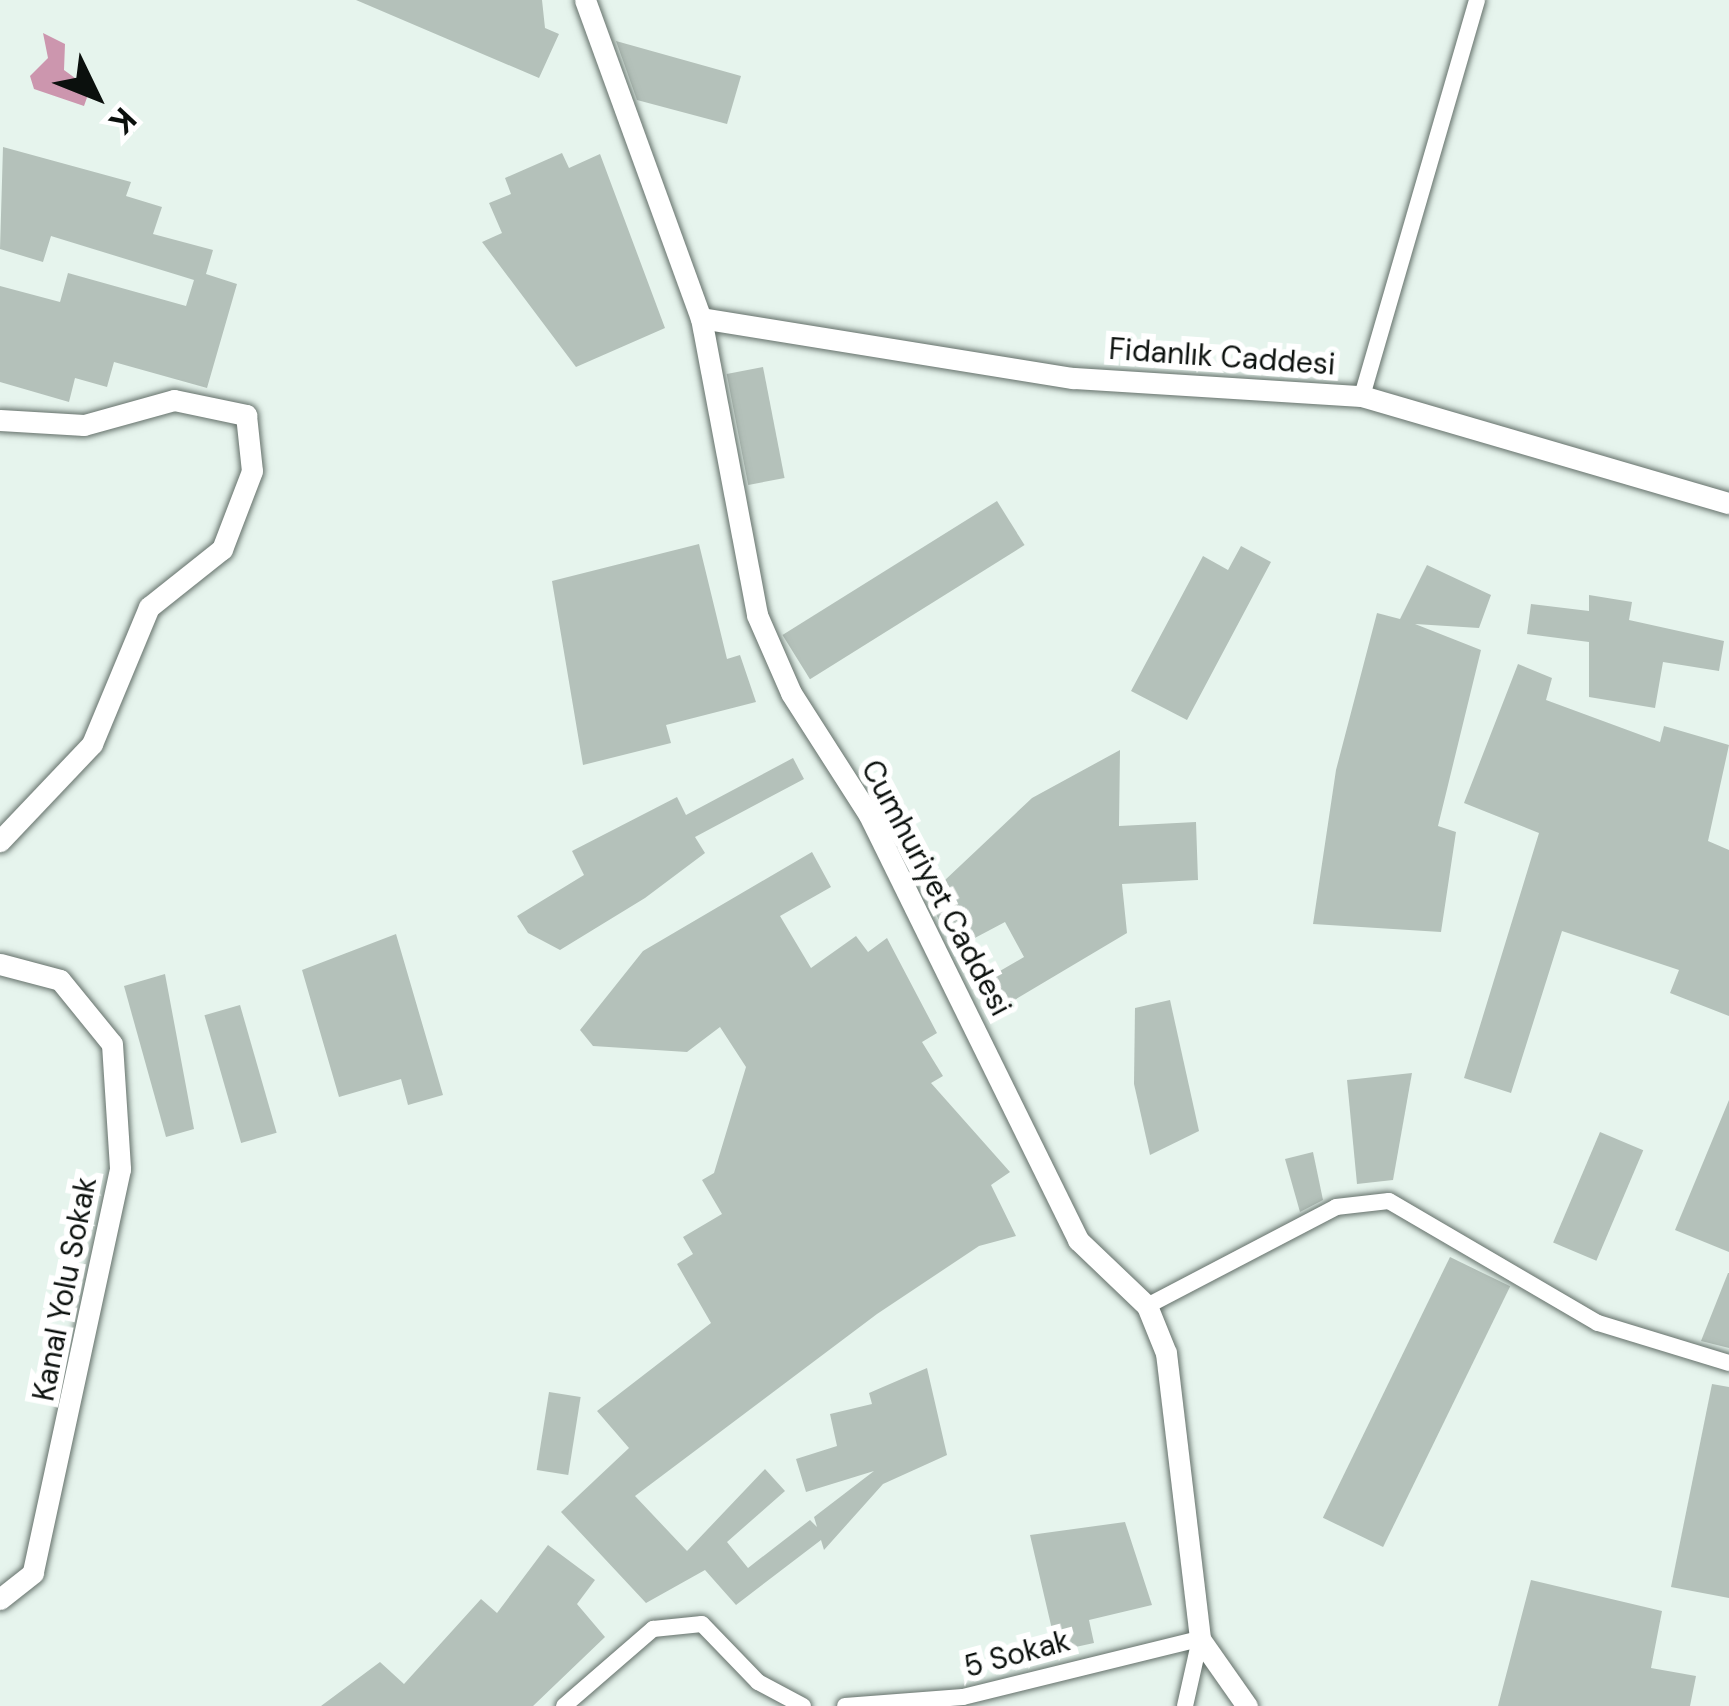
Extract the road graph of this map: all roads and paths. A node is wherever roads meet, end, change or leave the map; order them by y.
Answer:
1 (585, 0) edge
2 (1477, 0) edge
3 (701, 318) junction
4 (1362, 396) junction
5 (0, 420) edge
6 (1729, 503) edge
7 (0, 842) edge
8 (0, 964) edge
9 (1147, 1306) junction
10 (1729, 1363) edge
11 (0, 1599) edge
12 (1200, 1639) junction
13 (564, 1706) edge
14 (803, 1706) edge
15 (845, 1706) edge
16 (1185, 1706) edge
17 (1247, 1706) edge

1 - 3 street, Cumhuriyet Caddesi
2 - 4 street
3 - 4 street, Fidanlık Caddesi
3 - 9 street, Cumhuriyet Caddesi
4 - 6 street, Fidanlık Caddesi
5 - 7 street
8 - 11 street, Kanal Yolu Sokak
9 - 10 street
9 - 12 street, Cumhuriyet Caddesi
12 - 15 street, 5 Sokak
12 - 16 street
12 - 17 street, Cumhuriyet Caddesi
13 - 14 street

